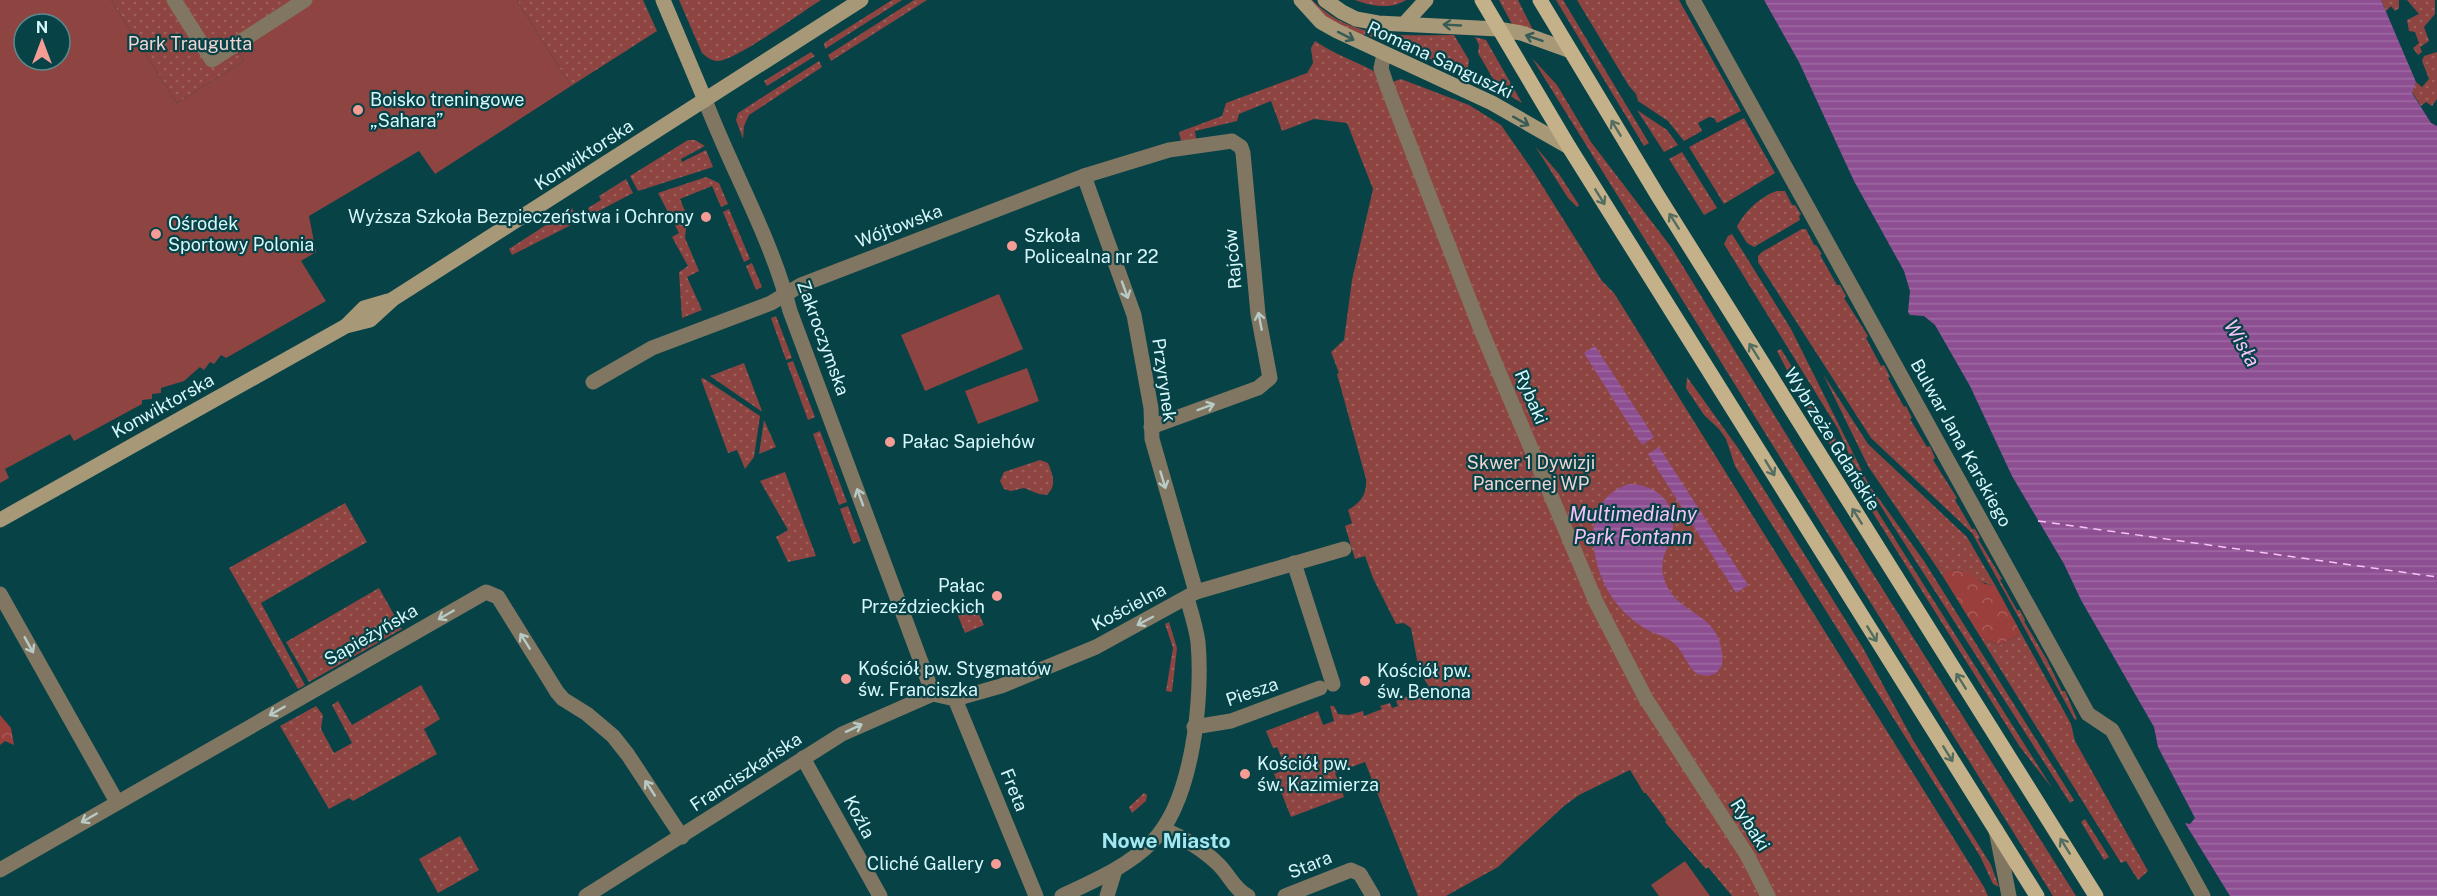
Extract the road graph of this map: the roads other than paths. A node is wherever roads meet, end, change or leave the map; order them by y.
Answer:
1 (174, 0) edge
2 (305, 0) edge
3 (663, 0) edge
4 (861, 0) edge
5 (1301, 0) edge
6 (1325, 0) edge
7 (1426, 0) edge
8 (1482, 0) edge
9 (1540, 0) edge
10 (1693, 0) edge
11 (1405, 23) junction
12 (1498, 29) junction
13 (1568, 50) junction
14 (1384, 54) junction
15 (705, 100) junction
16 (1236, 144) joint
17 (1569, 147) junction
18 (1084, 176) junction
19 (786, 295) junction
20 (593, 382) dead end
21 (1151, 427) junction
22 (0, 520) edge
23 (1344, 549) dead end
24 (1294, 563) junction
25 (0, 594) edge
26 (1192, 595) junction
27 (933, 694) junction
28 (955, 699) junction
29 (1194, 727) junction
30 (803, 758) junction
31 (117, 802) junction
32 (1163, 829) junction
33 (1995, 830) junction
34 (682, 837) junction
35 (0, 870) edge
36 (1115, 870) junction
37 (613, 889) edge
38 (1243, 892) edge
39 (586, 896) edge
40 (880, 896) edge
41 (1036, 896) edge
42 (1062, 896) edge
43 (1107, 896) edge
44 (1285, 896) edge
45 (1373, 896) edge
46 (1768, 896) edge
47 (2009, 896) edge
48 (2037, 896) edge
49 (2096, 896) edge
50 (2203, 896) edge

1 - 2 street
3 - 15 street, Zakroczymska
4 - 15 street
5 -> 14 street, Romana Sanguszki
6 - 11 street, Romana Sanguszki
7 - 11 street
8 - 12 main road
9 - 13 main road, Wybrzeże Gdańskie
10 - 50 street, Bulwar Jana Karskiego
12 -> 11 street, Romana Sanguszki
13 -> 12 street, Romana Sanguszki
12 - 17 main road
49 -> 13 main road, Wybrzeże Gdańskie
14 -> 17 street, Romana Sanguszki
14 - 46 street, Rybaki
15 - 19 street, Zakroczymska
15 - 22 street, Konwiktorska
16 - 18 street, Wójtowska
21 -> 16 street, Rajców
17 -> 33 main road
18 - 19 street, Wójtowska
18 -> 21 street, Przyrynek
19 - 20 street, Wójtowska
27 -> 19 street, Zakroczymska
21 -> 26 street, Przyrynek
23 - 24 street, Kościelna
24 - 26 street, Kościelna
24 - 29 street, Piesza
25 -> 31 street
26 -> 28 street, Kościelna
26 - 29 street, Przyrynek
27 - 28 street, Kościelna
30 -> 27 street, Franciszkańska
28 - 41 street, Freta
29 - 32 street, Przyrynek
30 - 34 street, Franciszkańska
30 - 40 street, Koźla
34 -> 31 street, Sapieżyńska
31 -> 35 street, Sapieżyńska
32 - 36 street, Przyrynek
32 - 38 street
33 - 47 street
33 - 48 main road
34 - 37 street, Franciszkańska
36 - 42 street, Przyrynek
36 - 43 street
37 - 39 street, Franciszkańska
44 - 45 street, Stara

